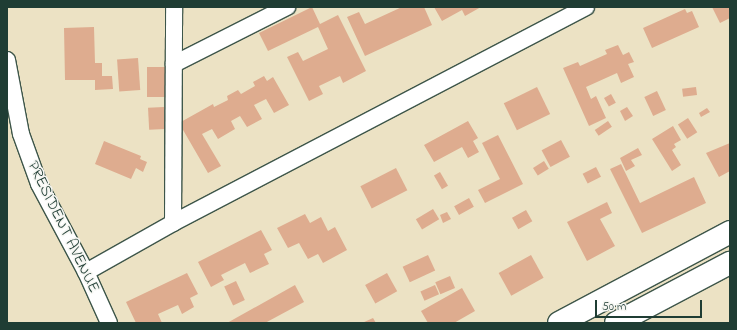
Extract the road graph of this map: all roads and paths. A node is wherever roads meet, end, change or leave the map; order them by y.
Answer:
1 (174, 7) edge
2 (287, 7) edge
3 (586, 7) edge
4 (7, 60) edge
5 (174, 64) junction
6 (173, 223) junction
7 (730, 232) edge
8 (730, 262) edge
9 (667, 266) junction
10 (86, 272) junction
11 (680, 289) junction
12 (605, 299) junction
13 (617, 322) edge
14 (109, 323) edge
15 (559, 323) edge

1 - 5 street
2 - 5 street
3 - 6 street
4 - 10 street, PRESIDENT AVENUE
5 - 6 street
6 - 10 street
7 - 9 street
8 - 11 street
9 - 11 street
9 - 12 street
10 - 14 street, PRESIDENT AVENUE
11 - 13 street
12 - 13 street
12 - 15 street

